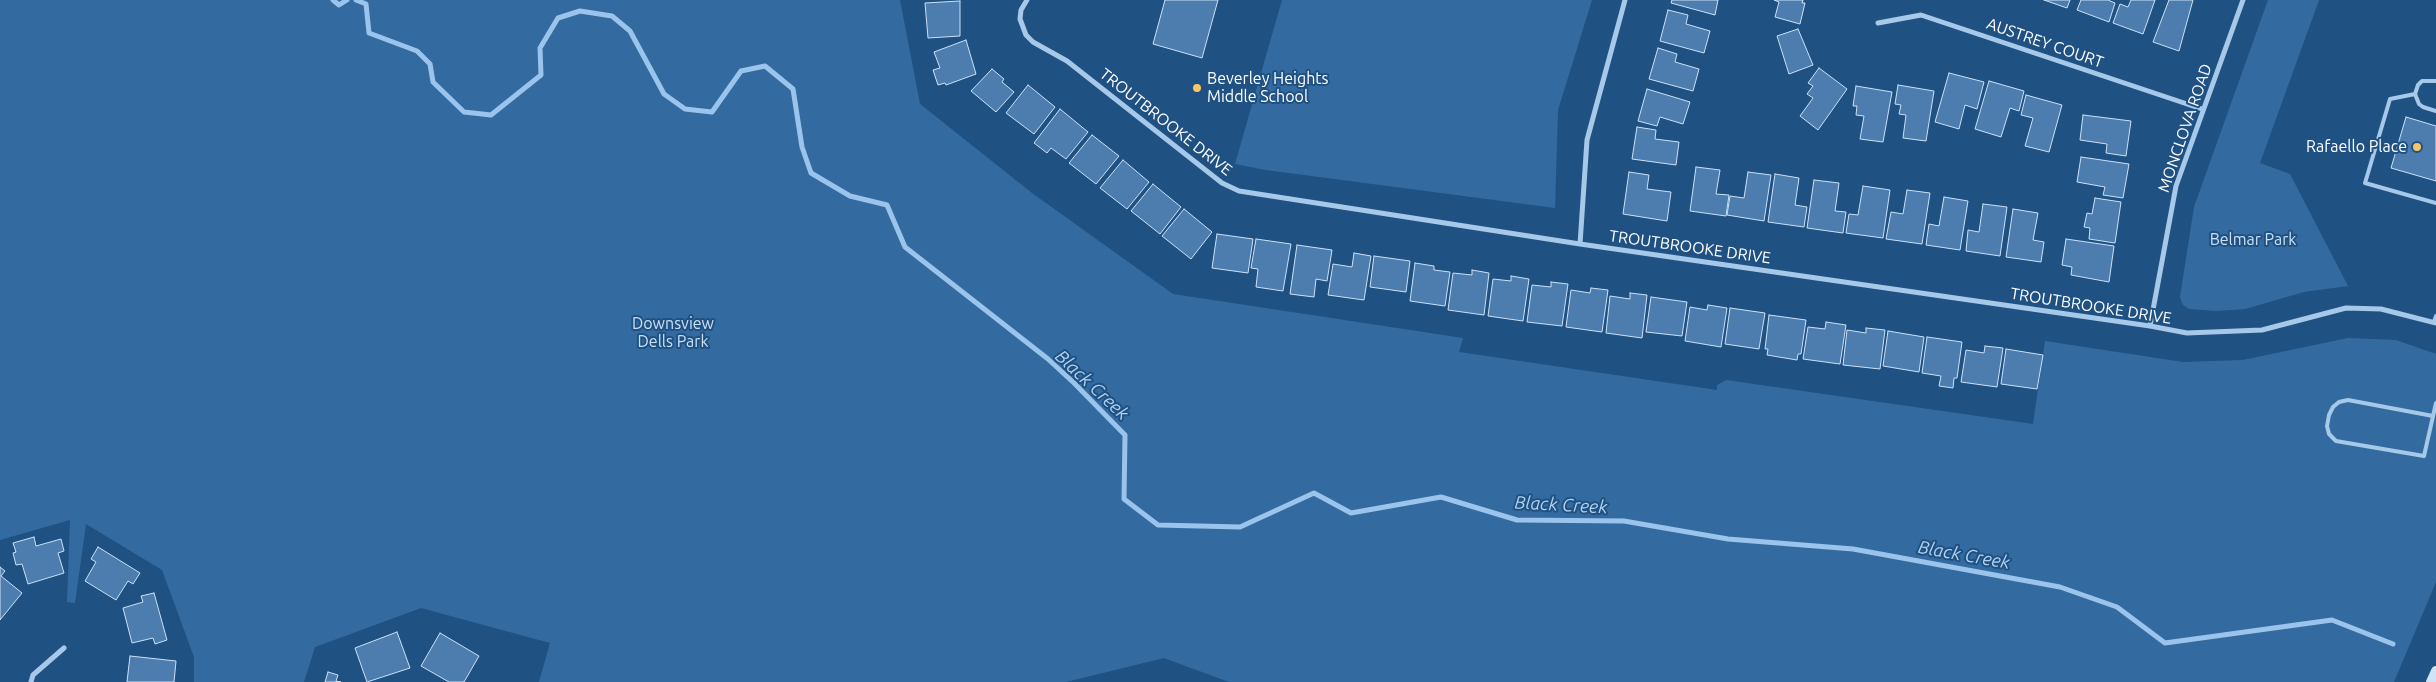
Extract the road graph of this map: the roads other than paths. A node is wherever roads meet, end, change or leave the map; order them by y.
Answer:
1 (1027, 0) edge
2 (1625, 0) edge
3 (2243, 0) edge
4 (1878, 23) dead end
5 (2436, 80) edge
6 (2415, 94) junction
7 (2202, 110) junction
8 (2436, 110) edge
9 (2436, 203) edge
10 (1580, 244) junction
11 (2435, 320) edge
12 (2150, 326) junction
13 (2436, 403) edge
14 (2433, 416) junction
15 (64, 648) dead end
16 (2436, 671) edge
17 (31, 682) edge
18 (2431, 682) edge

1 - 10 street, TROUTBROOKE DRIVE
2 - 10 street
3 - 7 street, MONCLOVA ROAD
4 - 7 street, AUSTREY COURT
5 - 6 lane
6 - 8 lane
6 - 9 lane
7 - 12 street, MONCLOVA ROAD
10 - 12 street, TROUTBROOKE DRIVE
11 - 12 street, TROUTBROOKE DRIVE
13 - 14 lane
14 - 14 lane
15 - 17 street
16 - 18 main road

